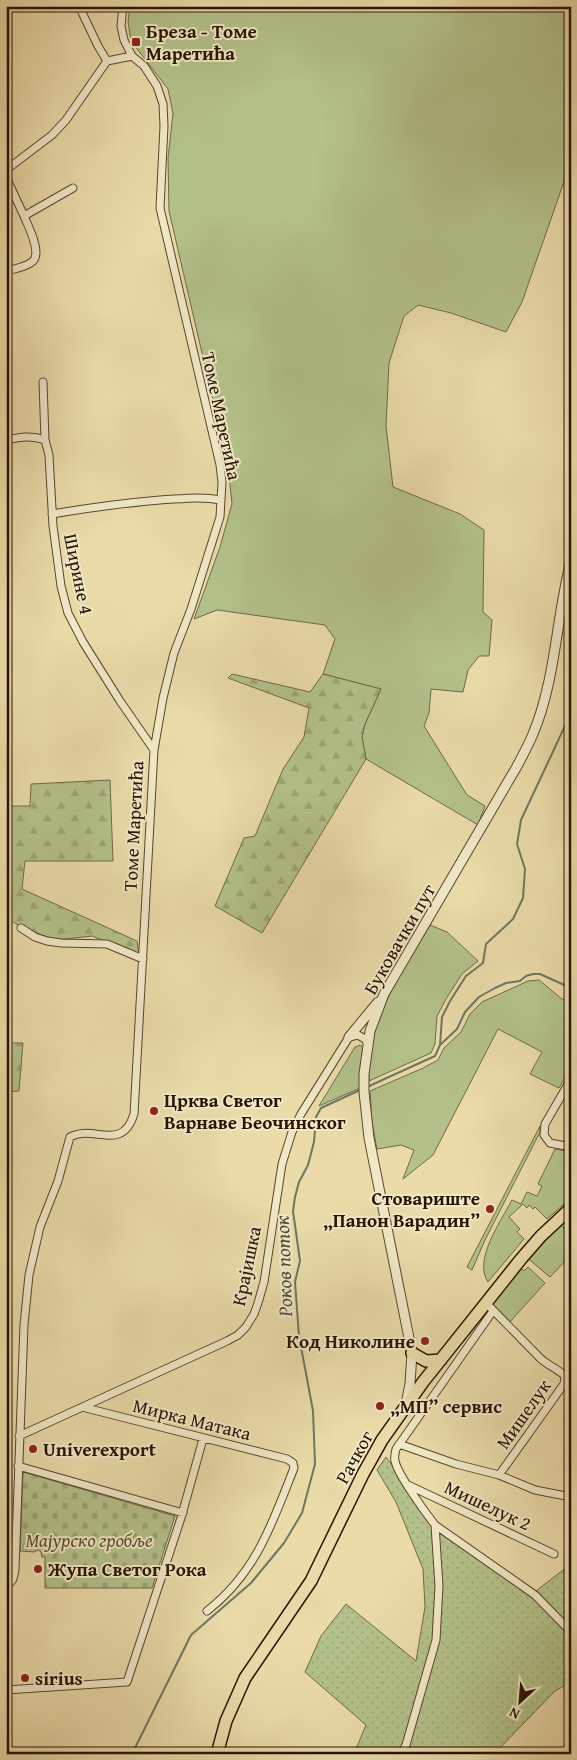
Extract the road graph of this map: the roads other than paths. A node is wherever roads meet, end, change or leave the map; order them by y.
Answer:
1 (79, 6) edge
2 (123, 6) edge
3 (132, 56) junction
4 (107, 61) junction
5 (6, 170) edge
6 (6, 177) edge
7 (73, 188) dead end
8 (24, 216) junction
9 (6, 271) edge
10 (43, 382) dead end
11 (6, 440) edge
12 (45, 440) junction
13 (221, 500) junction
14 (52, 514) junction
15 (571, 561) edge
16 (154, 750) junction
17 (21, 928) dead end
18 (143, 959) junction
19 (384, 994) junction
20 (349, 1037) junction
21 (368, 1044) junction
22 (571, 1079) edge
23 (571, 1147) edge
24 (571, 1208) edge
25 (490, 1306) junction
26 (412, 1353) junction
27 (441, 1360) junction
28 (82, 1407) junction
29 (405, 1407) junction
30 (19, 1436) junction
31 (203, 1439) junction
32 (399, 1444) junction
33 (18, 1466) junction
34 (499, 1475) junction
35 (408, 1485) junction
36 (571, 1497) edge
37 (182, 1513) junction
38 (435, 1525) junction
39 (554, 1554) dead end
40 (6, 1588) edge
41 (207, 1611) dead end
42 (571, 1632) edge
43 (6, 1690) edge
44 (217, 1754) edge
45 (401, 1754) edge

1 - 4 street
2 - 3 street
3 - 4 street
3 - 13 street, Томе Маретића
4 - 5 street
6 - 8 street
7 - 8 street
8 - 9 street
10 - 12 street, Ширине 4
11 - 12 street
12 - 14 street, Ширине 4
13 - 14 street
13 - 16 street, Томе Маретића
14 - 16 street, Ширине 4
15 - 19 street, Буковачки пут
16 - 18 street, Томе Маретића
17 - 18 street
18 - 30 street, Томе Маретића
19 - 20 street
19 - 21 street, Буковачки пут
20 - 21 street
20 - 28 street, Крајишка
21 - 26 street, Буковачки пут
22 - 23 street
24 - 25 main road, Рачког
25 - 27 main road, Рачког
25 - 32 street
25 - 34 street, Мишелук
26 - 27 main road
26 - 29 street, Буковачки пут
27 - 29 main road, Рачког
28 - 30 street, Крајишка
28 - 31 street, Мирка Матака
29 - 44 main road, Рачког
30 - 33 street, Томе Маретића
31 - 37 street
31 - 41 street, Мирка Матака
32 - 34 street
32 - 35 street
33 - 37 street
33 - 40 street, Томе Маретића
34 - 36 street
35 - 38 street
35 - 39 street, Мишелук 2
37 - 43 street
38 - 42 street
38 - 45 street

